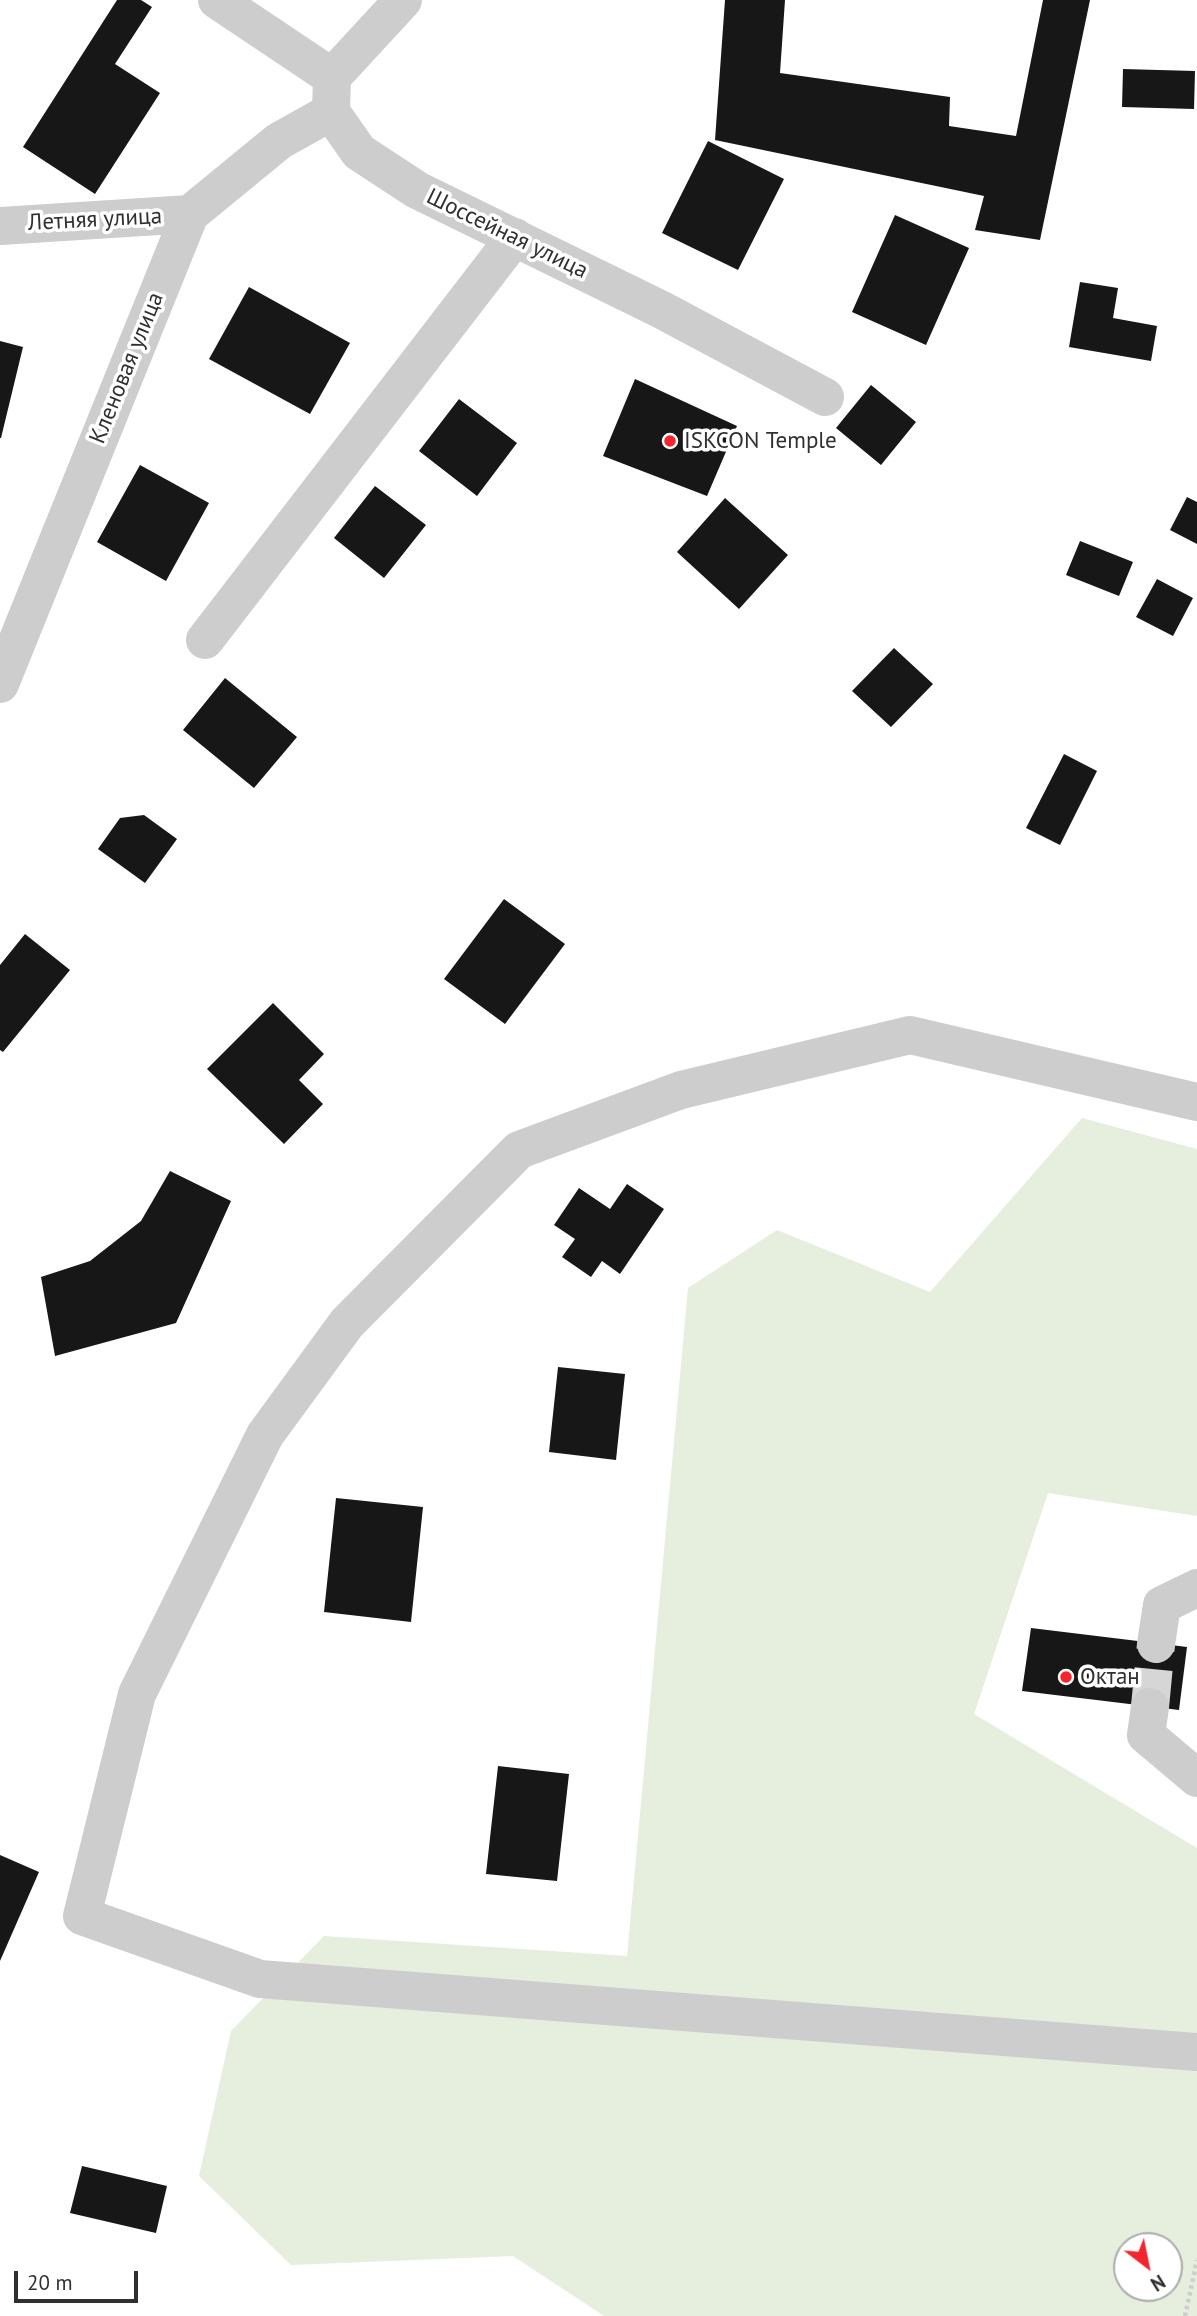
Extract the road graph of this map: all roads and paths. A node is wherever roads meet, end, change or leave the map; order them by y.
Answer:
1 (217, 0) edge
2 (403, 0) edge
3 (331, 94) junction
4 (190, 214) junction
5 (0, 226) edge
6 (515, 237) junction
7 (825, 397) dead end
8 (205, 640) dead end
9 (0, 684) edge
10 (1197, 1102) edge
11 (1197, 1588) edge
12 (1156, 1644) tunnel mouth
13 (1150, 1707) tunnel mouth
14 (1197, 1778) edge
15 (1197, 2052) edge
16 (1197, 2260) edge
17 (1185, 2316) edge

1 - 3 street
2 - 3 street
3 - 4 street, Кленовая улица
3 - 6 street, Шоссейная улица
4 - 5 street, Летняя улица
4 - 9 street, Кленовая улица
6 - 7 street, Шоссейная улица
6 - 8 street
10 - 15 street
11 - 12 street
13 - 14 street
16 - 17 path

